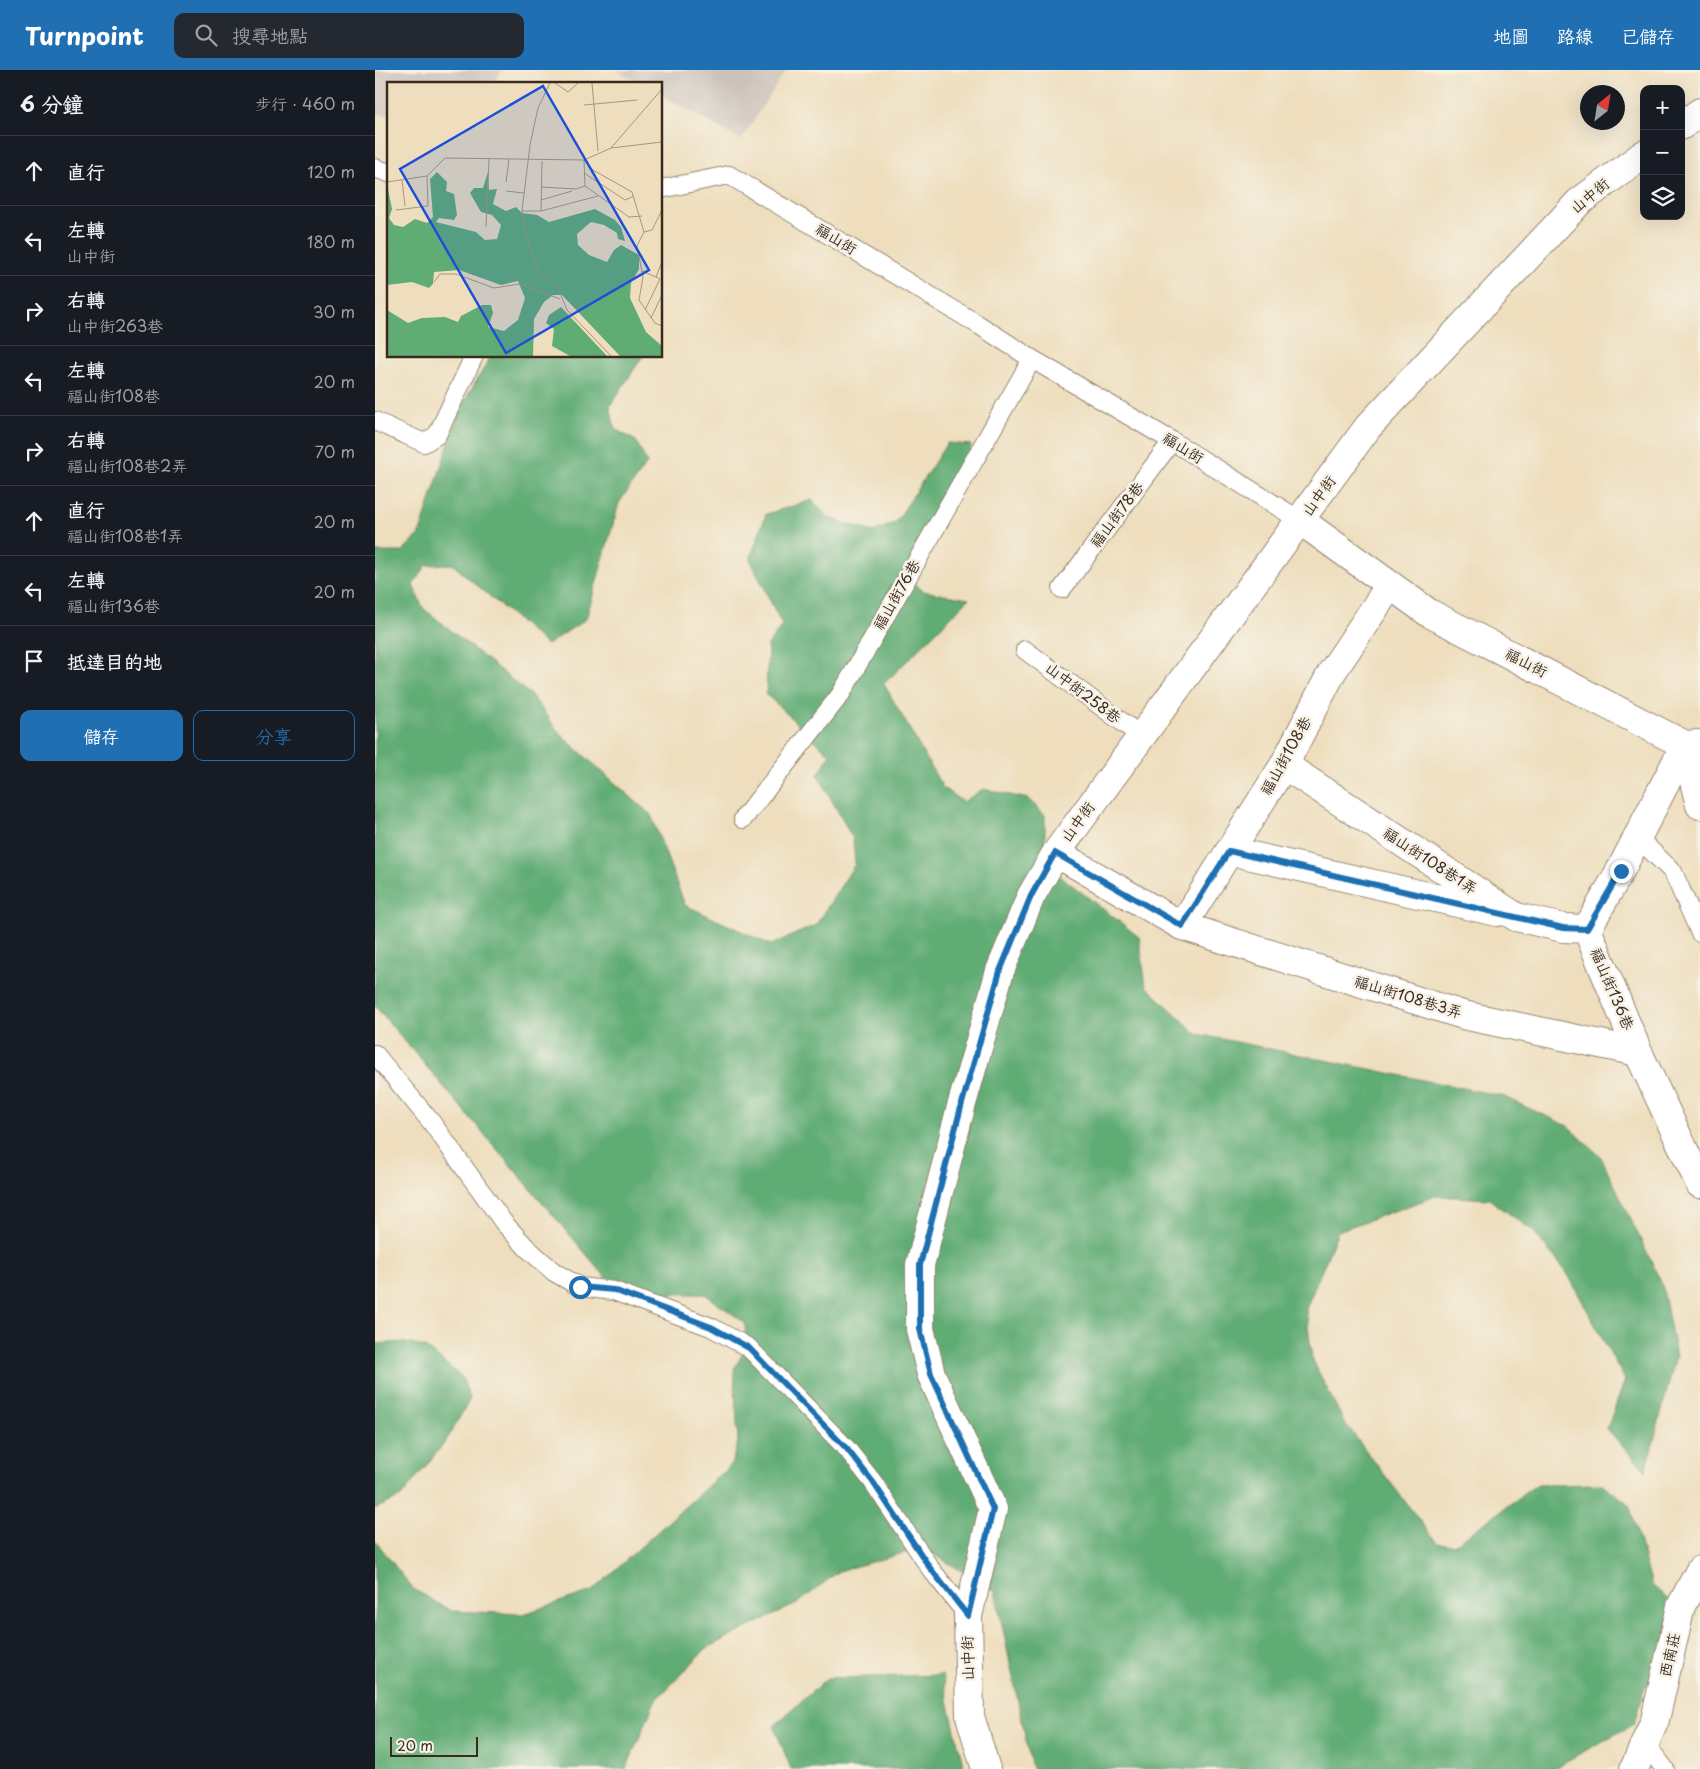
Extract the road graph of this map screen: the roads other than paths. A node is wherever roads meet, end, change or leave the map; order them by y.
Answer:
1 (1700, 112) edge
2 (1685, 123) edge
3 (1640, 157) edge
4 (375, 168) edge
5 (387, 172) edge
6 (663, 189) edge
7 (473, 358) edge
8 (1031, 359) junction
9 (375, 421) edge
10 (1172, 441) junction
11 (1301, 521) junction
12 (1390, 585) junction
13 (1062, 589) dead end
14 (1025, 650) dead end
15 (1141, 736) junction
16 (1692, 744) edge
17 (1283, 764) junction
18 (1700, 805) edge
19 (743, 819) dead end
20 (1638, 838) junction
21 (1229, 851) junction
22 (1055, 853) junction
23 (1516, 917) junction
24 (1182, 926) junction
25 (1587, 929) junction
26 (1700, 933) edge
27 (1639, 1052) junction
28 (375, 1054) edge
29 (1700, 1184) edge
30 (1700, 1570) edge
31 (968, 1616) junction
32 (1645, 1743) junction
33 (986, 1769) edge
34 (1634, 1769) edge
35 (1665, 1769) edge

1 - 2 street
3 - 11 street, 山中街
4 - 5 lane
6 - 8 lane, 福山街
7 - 9 lane
8 - 10 lane, 福山街
8 - 19 lane, 福山街76巷
10 - 11 lane, 福山街
10 - 13 lane, 福山街78巷
11 - 12 street, 福山街
11 - 15 street, 山中街
12 - 16 street, 福山街
12 - 17 street, 福山街108巷
14 - 15 lane, 山中街258巷
15 - 22 street, 山中街
16 - 18 street
16 - 20 street, 福山街136巷
17 - 21 street, 福山街108巷
17 - 23 street, 福山街108巷1弄
20 - 25 street, 福山街136巷
20 - 26 lane
21 - 23 street
21 - 24 street, 福山街108巷
22 - 24 street, 福山街108巷3弄
22 - 31 street, 山中街
23 - 25 street, 福山街108巷1弄
24 - 27 street, 福山街108巷3弄
25 - 27 street, 福山街136巷
27 - 29 street, 福山街136巷
28 - 31 lane
30 - 32 street, 西南莊
31 - 33 street, 山中街
32 - 34 street, 西南莊
32 - 35 lane

